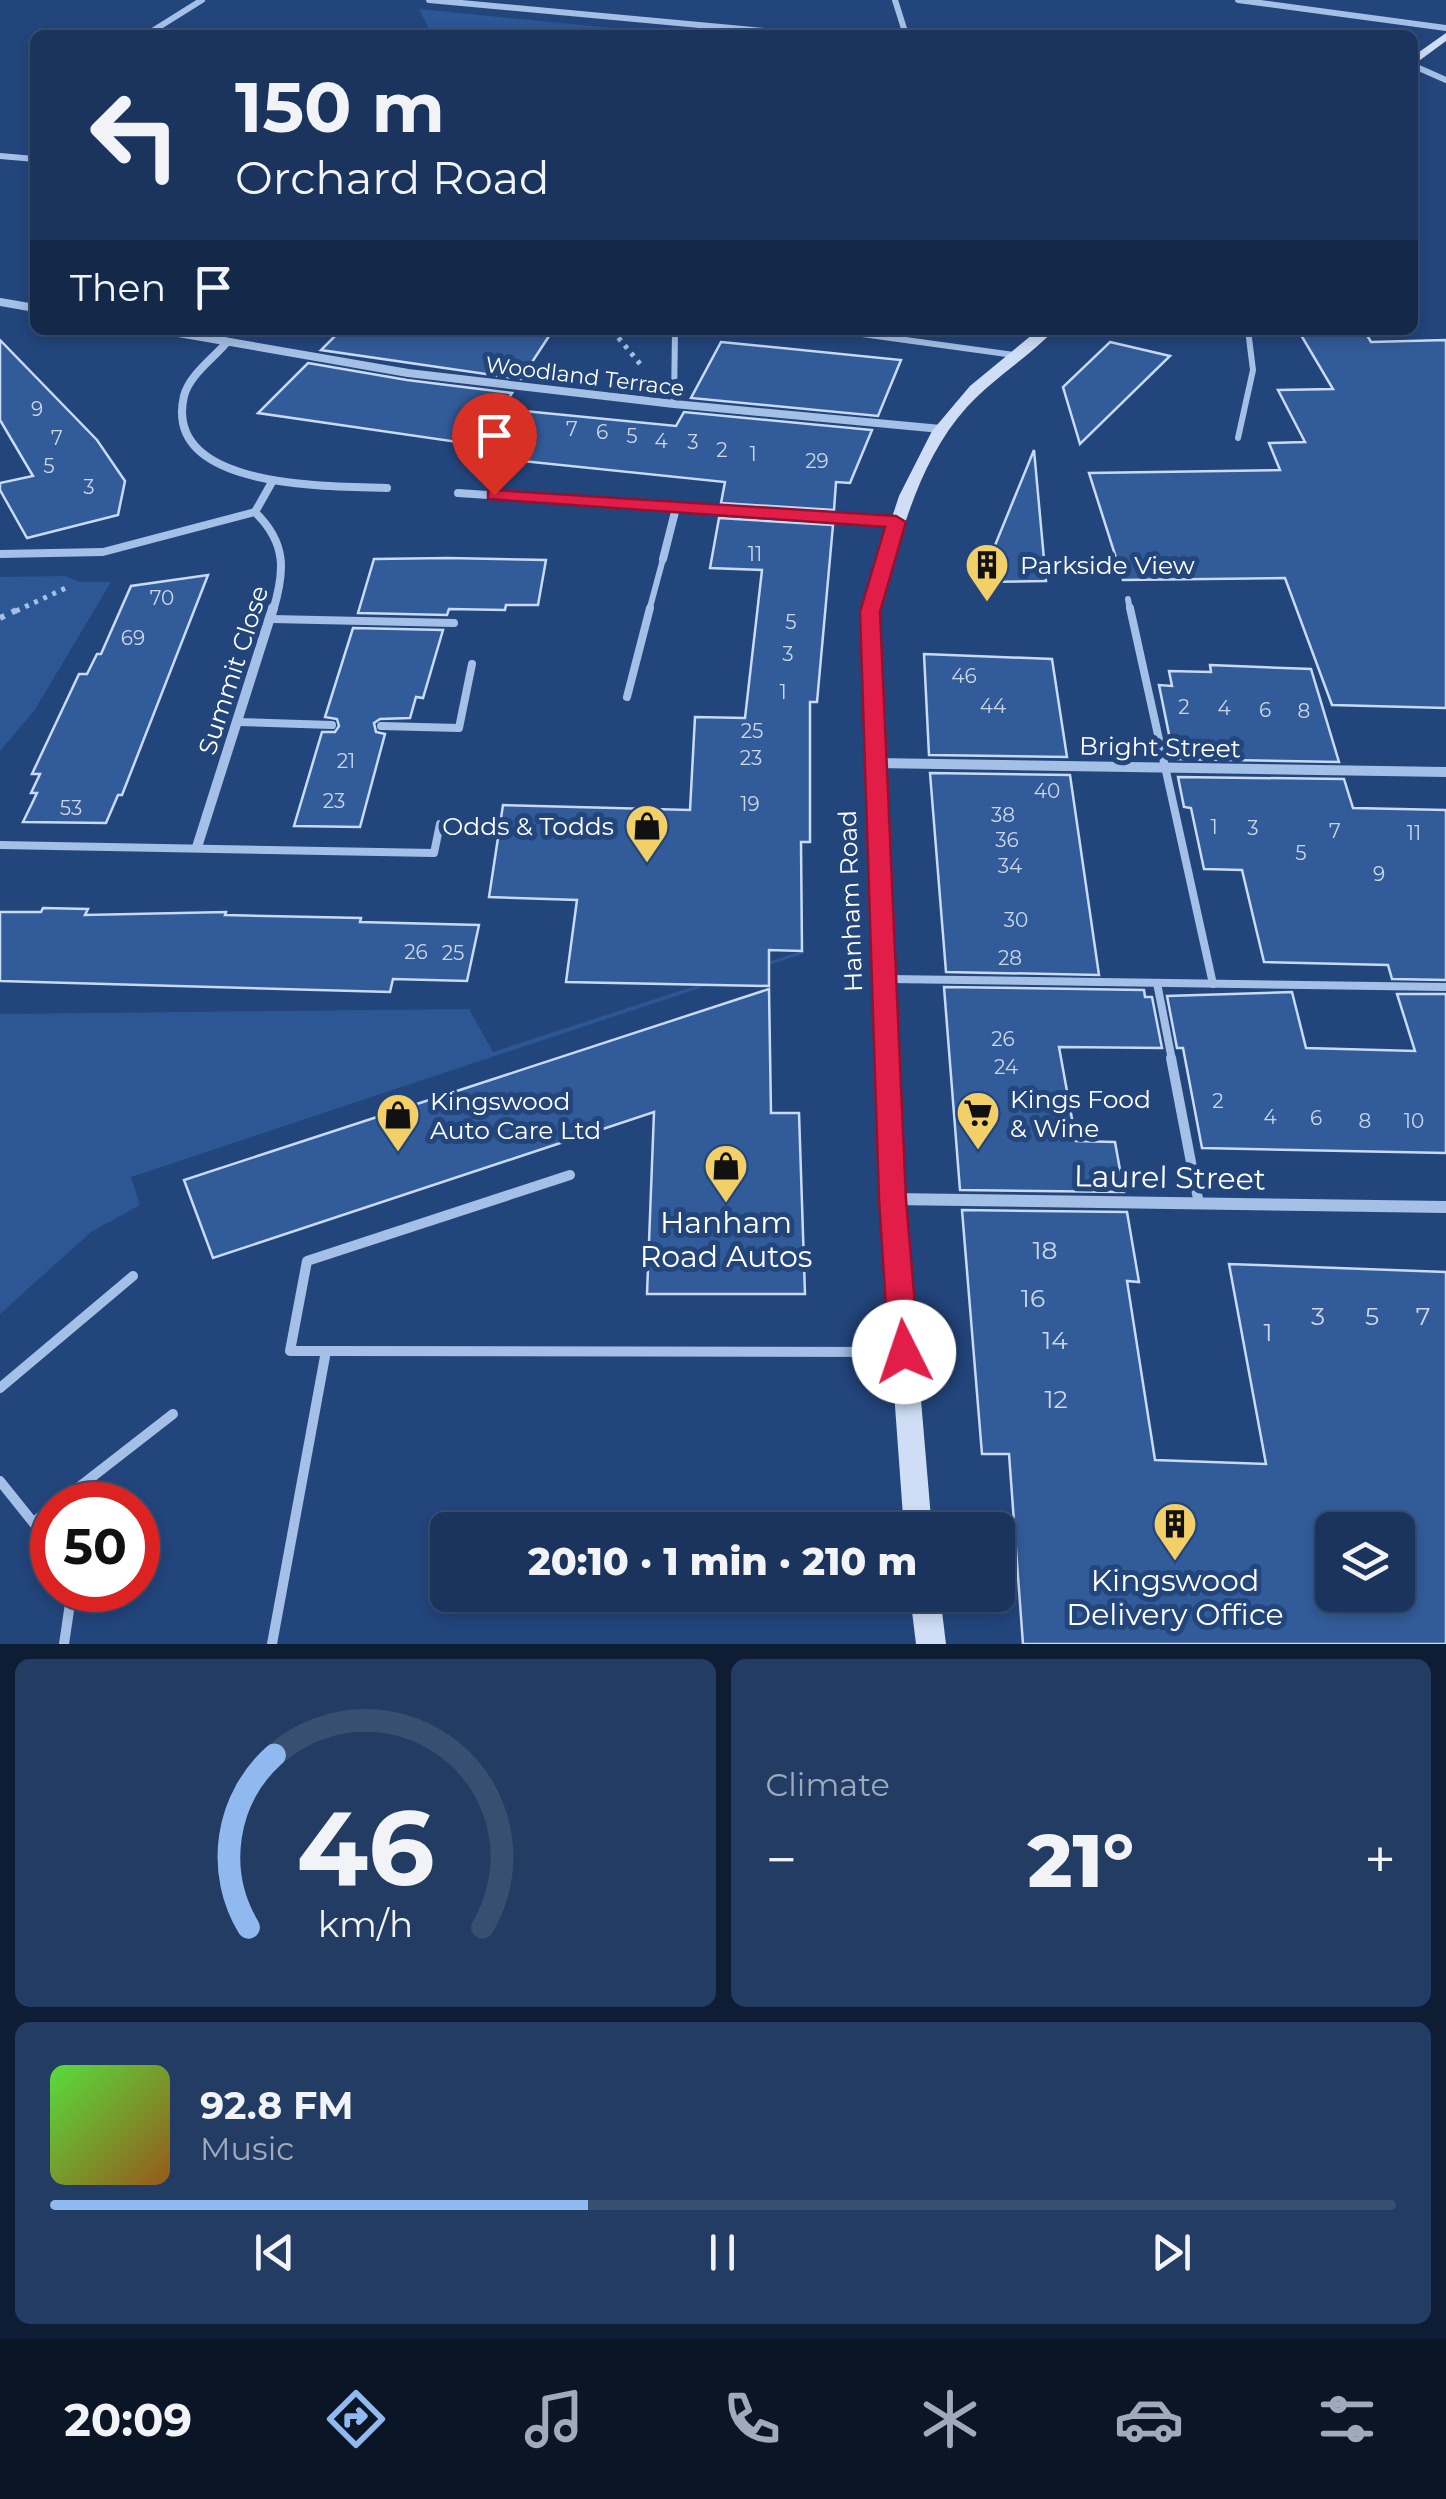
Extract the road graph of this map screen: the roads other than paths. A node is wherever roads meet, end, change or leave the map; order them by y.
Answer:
1 (202, 0) edge
2 (429, 0) edge
3 (895, 0) edge
4 (1238, 0) edge
5 (1446, 28) edge
6 (154, 30) edge
7 (753, 30) edge
8 (904, 30) edge
9 (1446, 36) edge
10 (1418, 59) edge
11 (1418, 67) edge
12 (1446, 80) edge
13 (0, 156) edge
14 (30, 159) edge
15 (0, 302) edge
16 (30, 307) edge
17 (188, 335) edge
18 (675, 335) edge
19 (868, 335) edge
20 (1041, 335) edge
21 (1249, 335) edge
22 (227, 342) junction
23 (1014, 355) junction
24 (674, 404) junction
25 (941, 428) junction
26 (1238, 438) dead end
27 (272, 482) junction
28 (387, 488) dead end
29 (458, 493) dead end
30 (676, 508) junction
31 (255, 512) junction
32 (896, 522) junction
33 (0, 554) edge
34 (664, 559) joint
35 (1128, 599) dead end
36 (272, 619) junction
37 (454, 623) dead end
38 (472, 664) dead end
39 (627, 697) dead end
40 (238, 722) junction
41 (332, 725) dead end
42 (381, 726) dead end
43 (874, 763) junction
44 (1162, 766) junction
45 (1446, 772) edge
46 (440, 824) dead end
47 (0, 845) edge
48 (197, 847) junction
49 (883, 979) junction
50 (1157, 983) junction
51 (1213, 984) junction
52 (1446, 987) edge
53 (570, 1175) dead end
54 (892, 1199) junction
55 (1199, 1204) junction
56 (1446, 1207) edge
57 (133, 1276) dead end
58 (326, 1351) junction
59 (904, 1352) junction
60 (0, 1388) edge
61 (174, 1414) dead end
62 (0, 1481) edge
63 (85, 1482) edge
64 (917, 1512) edge
65 (30, 1517) edge
66 (69, 1612) edge
67 (928, 1612) edge
68 (64, 1644) edge
69 (272, 1644) edge
70 (931, 1644) edge

1 - 6 street
2 - 7 street
3 - 8 street
4 - 5 street
9 - 10 main road
11 - 12 street
13 - 14 street
15 - 16 street
17 - 22 street, Woodland Terrace
18 - 24 lane
19 - 23 lane
20 - 23 main road, Hanham Road
21 - 26 lane
22 - 24 street, Woodland Terrace
22 - 27 street
23 - 25 main road, Hanham Road
24 - 25 street, Woodland Terrace
25 - 32 main road, Hanham Road
27 - 28 street
27 - 31 street
29 - 30 street
30 - 32 street
30 - 34 street
31 - 33 street
31 - 36 street, Summit Close
32 - 43 main road, Hanham Road
34 - 39 lane
35 - 44 lane
36 - 37 lane
36 - 40 street, Summit Close
38 - 42 lane
40 - 41 lane
40 - 48 street, Summit Close
43 - 44 street, Bright Street
43 - 49 main road, Hanham Road
44 - 45 street, Bright Street
44 - 51 lane
46 - 48 lane
47 - 48 lane
49 - 50 lane
49 - 54 main road, Hanham Road
50 - 51 lane
50 - 55 lane
51 - 52 lane
53 - 58 lane
54 - 55 street, Laurel Street
54 - 59 main road, Hanham Road
55 - 56 street, Laurel Street
57 - 60 lane
58 - 59 lane
58 - 69 lane
59 - 64 main road, Hanham Road
61 - 63 lane
62 - 65 lane
66 - 68 lane
67 - 70 main road

